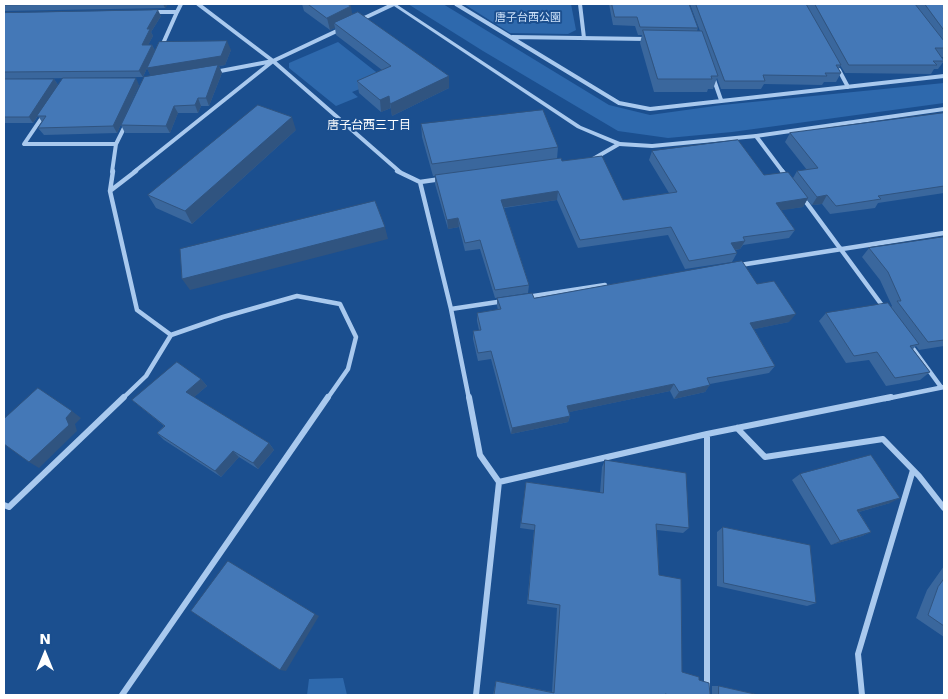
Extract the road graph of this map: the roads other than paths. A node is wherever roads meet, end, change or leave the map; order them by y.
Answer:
1 (181, 4) edge
2 (198, 4) edge
3 (393, 4) edge
4 (456, 4) edge
5 (580, 4) edge
6 (148, 12) edge
7 (177, 12) junction
8 (359, 21) edge
9 (342, 29) edge
10 (511, 38) junction
11 (584, 38) junction
12 (651, 39) edge
13 (158, 55) edge
14 (273, 61) junction
15 (834, 62) edge
16 (206, 73) edge
17 (712, 74) edge
18 (944, 76) edge
19 (848, 87) junction
20 (721, 100) junction
21 (944, 109) edge
22 (45, 113) edge
23 (128, 120) edge
24 (756, 136) junction
25 (116, 144) junction
26 (619, 144) junction
27 (584, 160) edge
28 (449, 178) edge
29 (790, 181) edge
30 (420, 182) junction
31 (110, 191) junction
32 (802, 197) edge
33 (944, 233) edge
34 (842, 250) junction
35 (734, 266) edge
36 (607, 285) edge
37 (519, 298) edge
38 (510, 300) edge
39 (451, 308) junction
40 (889, 314) edge
41 (171, 335) junction
42 (906, 339) edge
43 (943, 387) edge
44 (738, 428) junction
45 (707, 434) junction
46 (913, 470) junction
47 (499, 482) junction
48 (4, 504) edge
49 (944, 508) edge
50 (122, 695) edge
51 (476, 695) edge
52 (707, 695) edge
53 (862, 695) edge

1 - 7 street
2 - 14 street
3 - 8 street
3 - 26 street
4 - 10 street
5 - 11 street
6 - 7 street
7 - 13 street
9 - 14 street
10 - 11 street
10 - 20 street
11 - 12 street
14 - 16 street
14 - 30 street
14 - 31 street
15 - 19 street
17 - 20 street
18 - 19 street
19 - 20 street
21 - 24 street
22 - 25 street
23 - 25 street
24 - 26 street
24 - 29 street
25 - 31 street
26 - 27 street
28 - 30 street
30 - 39 street
31 - 41 street
32 - 34 street
33 - 34 street
34 - 35 street
34 - 40 street
36 - 37 street
38 - 39 street
39 - 47 street
41 - 48 street
41 - 50 street
42 - 43 street
43 - 44 street
44 - 45 street
44 - 46 street
45 - 47 street
45 - 52 street
46 - 49 street
46 - 53 street
47 - 51 street

